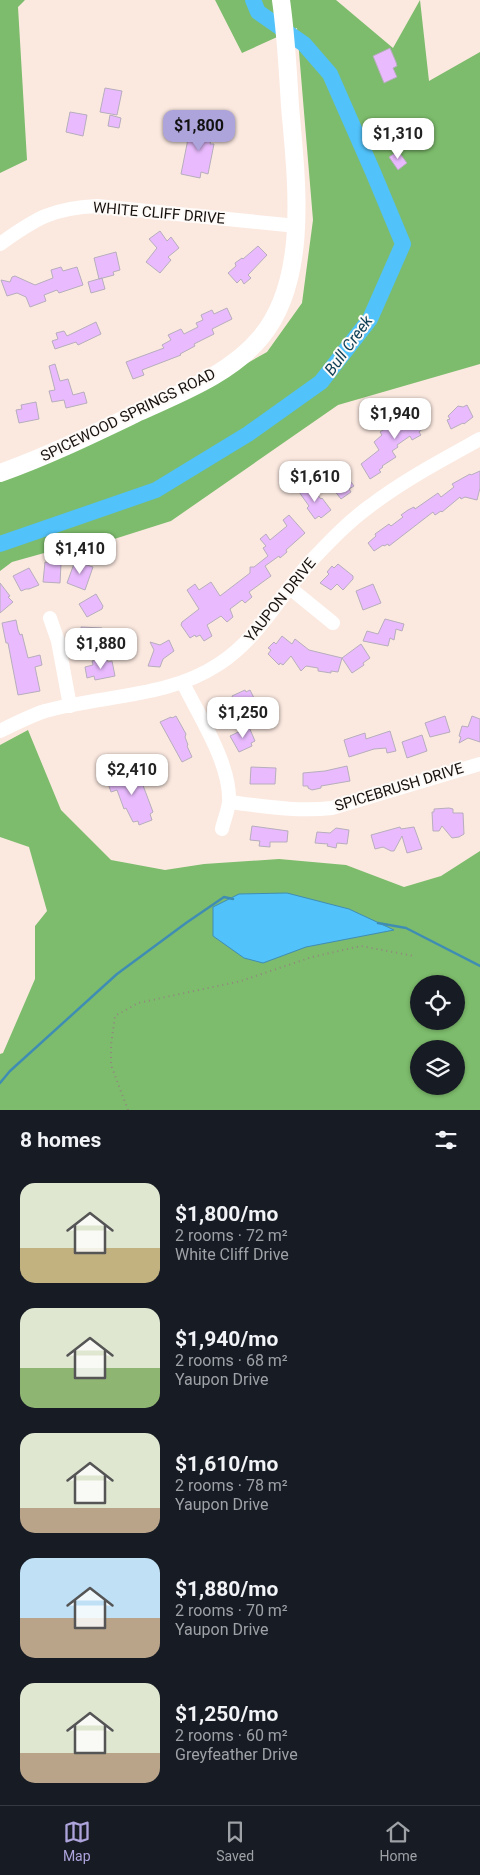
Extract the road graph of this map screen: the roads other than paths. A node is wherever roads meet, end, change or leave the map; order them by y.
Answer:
1 (282, 7) edge
2 (297, 226) junction
3 (0, 244) edge
4 (480, 439) edge
5 (0, 473) edge
6 (290, 588) junction
7 (50, 618) dead end
8 (333, 623) dead end
9 (183, 683) junction
10 (70, 706) junction
11 (0, 731) edge
12 (480, 764) edge
13 (229, 802) junction
14 (222, 828) dead end

1 - 2 main road, SPICEWOOD SPRINGS ROAD
2 - 3 street, WHITE CLIFF DRIVE
2 - 5 main road, SPICEWOOD SPRINGS ROAD
4 - 6 street, YAUPON DRIVE
6 - 8 street
6 - 9 street, YAUPON DRIVE
7 - 10 street
9 - 10 street, YAUPON DRIVE
9 - 13 street
10 - 11 street, YAUPON DRIVE
12 - 13 street, SPICEBRUSH DRIVE
13 - 14 street

